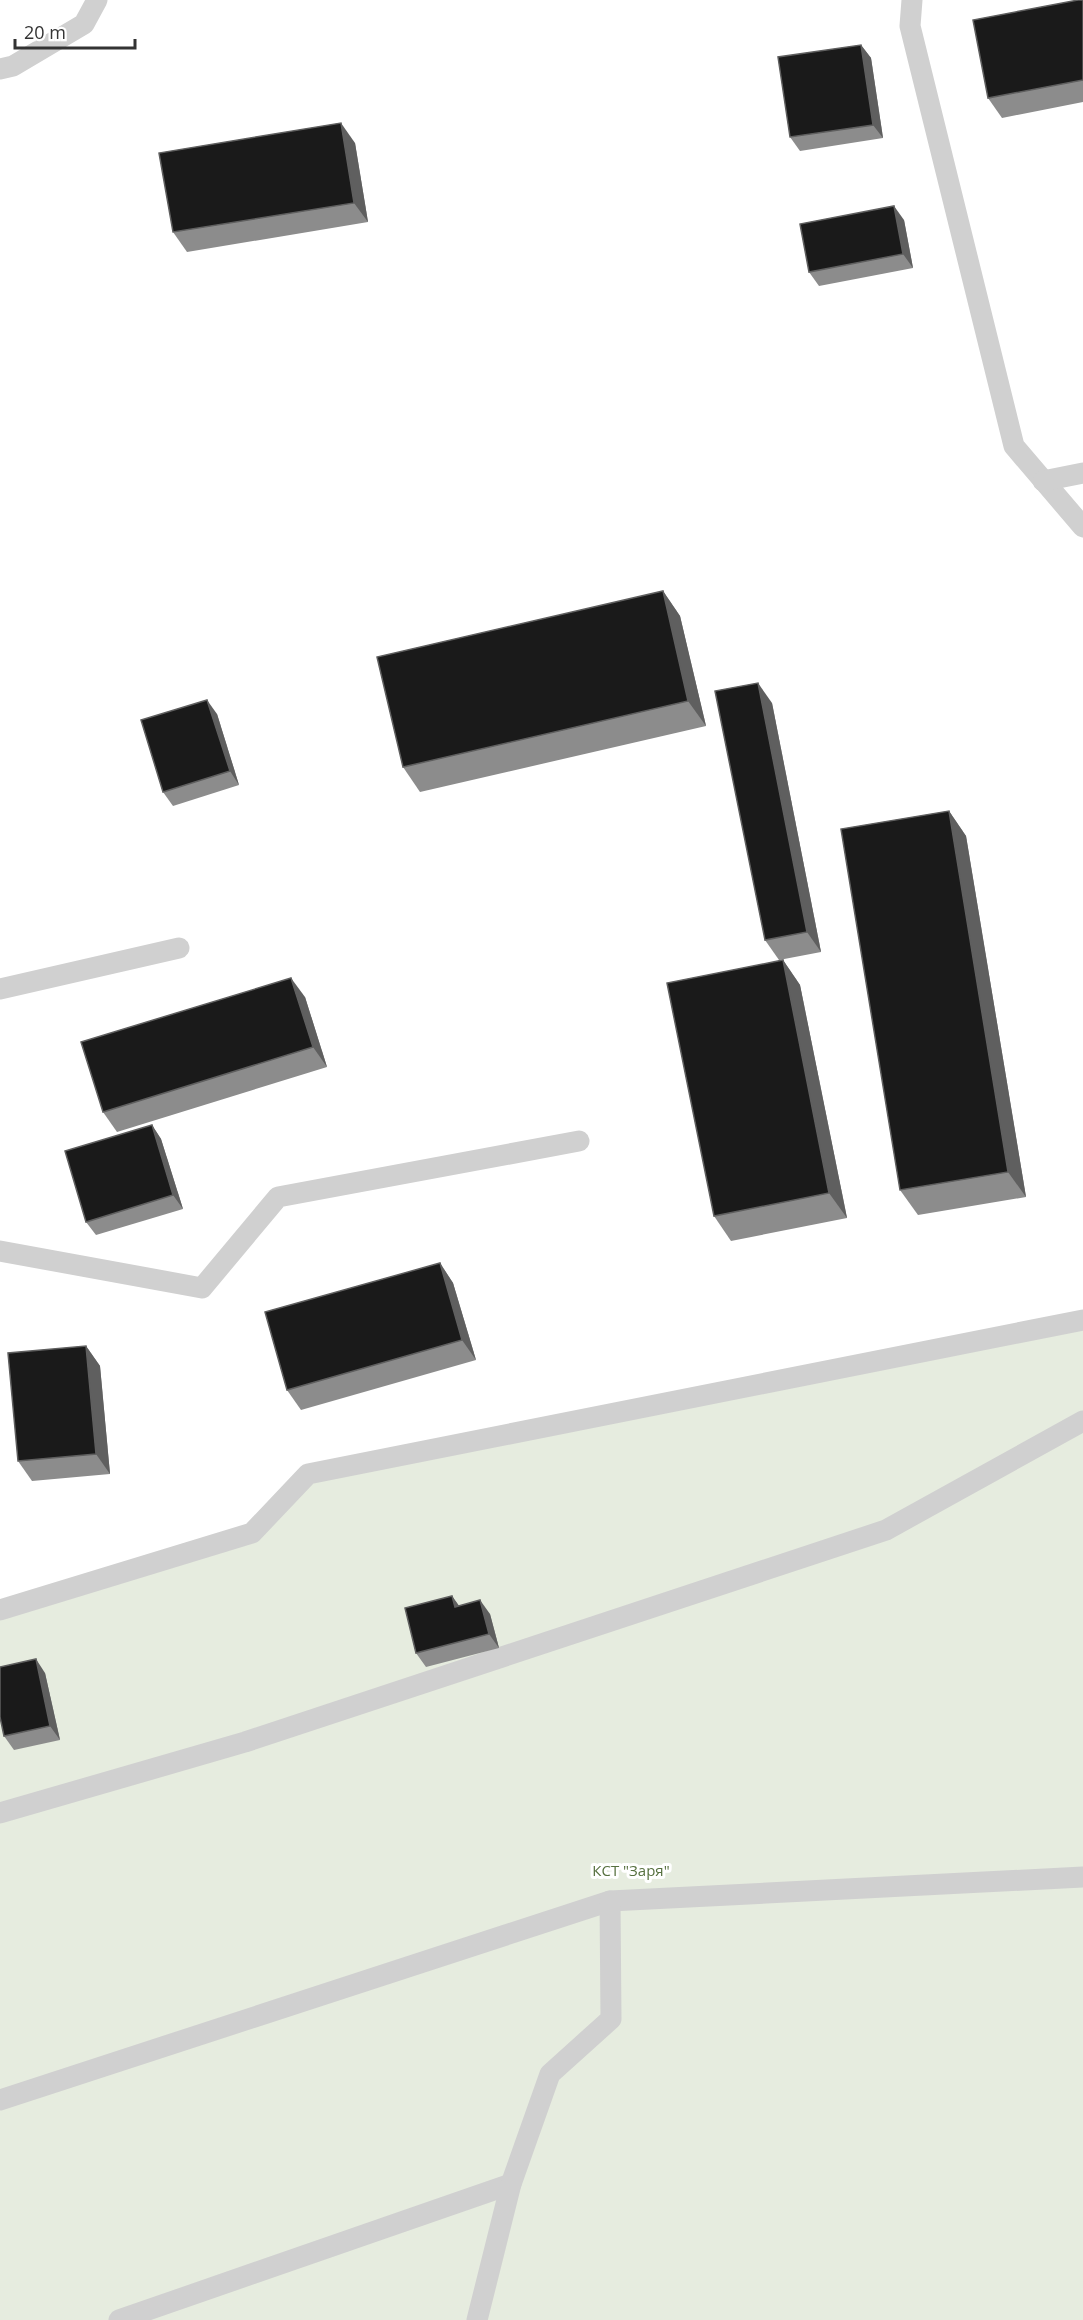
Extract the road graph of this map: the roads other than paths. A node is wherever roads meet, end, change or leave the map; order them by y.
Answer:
1 (98, 0) edge
2 (912, 0) edge
3 (0, 69) edge
4 (1083, 473) edge
5 (1043, 481) junction
6 (1083, 527) edge
7 (179, 948) dead end
8 (0, 989) edge
9 (579, 1141) dead end
10 (0, 1251) edge
11 (1083, 1320) edge
12 (1083, 1421) edge
13 (0, 1610) edge
14 (0, 1813) edge
15 (1083, 1876) edge
16 (610, 1901) junction
17 (0, 2100) edge
18 (511, 2184) junction
19 (119, 2320) edge
20 (477, 2320) edge

1 - 3 lane
2 - 5 lane
4 - 5 lane
5 - 6 lane
7 - 8 lane
9 - 10 lane
11 - 13 lane
12 - 14 lane
15 - 16 lane
16 - 17 lane
16 - 18 lane
18 - 19 lane
18 - 20 lane

